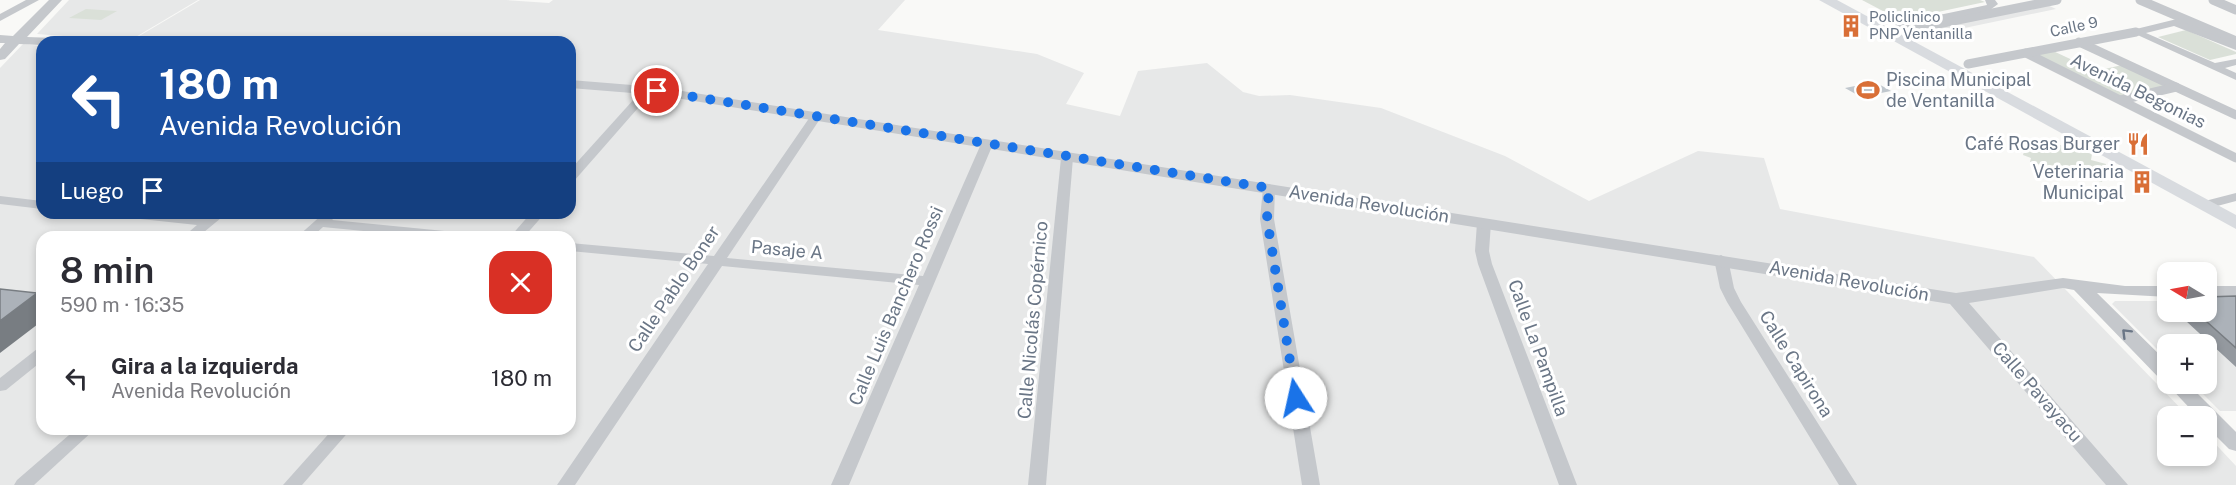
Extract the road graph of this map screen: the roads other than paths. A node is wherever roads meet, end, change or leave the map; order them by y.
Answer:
1 (34, 0) edge
2 (40, 0) edge
3 (56, 0) edge
4 (1826, 0) edge
5 (1845, 0) edge
6 (2057, 0) edge
7 (2140, 0) edge
8 (2213, 0) edge
9 (1992, 2) edge
10 (2234, 7) edge
11 (2, 15) edge
12 (2186, 20) junction
13 (2174, 22) junction
14 (1904, 28) junction
15 (2136, 32) junction
16 (16, 39) junction
17 (0, 40) edge
18 (36, 40) edge
19 (2236, 41) edge
20 (2079, 42) junction
21 (2236, 47) edge
22 (2026, 53) junction
23 (0, 56) edge
24 (2236, 62) edge
25 (1968, 64) junction
26 (2214, 67) junction
27 (2236, 77) edge
28 (576, 84) edge
29 (2176, 87) junction
30 (648, 90) junction
31 (2121, 100) junction
32 (816, 116) junction
33 (2236, 116) edge
34 (987, 144) junction
35 (1067, 158) junction
36 (2236, 158) edge
37 (576, 171) edge
38 (1269, 188) junction
39 (0, 200) edge
40 (2225, 203) edge
41 (36, 204) edge
42 (179, 219) edge
43 (212, 219) edge
44 (325, 219) edge
45 (533, 219) edge
46 (208, 222) junction
47 (321, 223) junction
48 (1484, 223) junction
49 (2236, 223) edge
50 (197, 231) edge
51 (311, 231) edge
52 (403, 231) edge
53 (522, 231) edge
54 (576, 248) edge
55 (1721, 260) junction
56 (717, 261) junction
57 (928, 281) junction
58 (2077, 283) junction
59 (2157, 292) edge
60 (2217, 292) edge
61 (2236, 292) edge
62 (1956, 299) junction
63 (36, 358) edge
64 (2157, 364) edge
65 (0, 386) edge
66 (2186, 394) edge
67 (80, 435) edge
68 (338, 435) edge
69 (2236, 444) edge
70 (23, 485) edge
71 (292, 485) edge
72 (566, 485) edge
73 (840, 485) edge
74 (1037, 485) edge
75 (1311, 485) edge
76 (1568, 485) edge
77 (1848, 485) edge
78 (2118, 485) edge

1 - 11 street
2 - 17 street
3 - 16 street
4 - 40 main road
5 - 14 main road
6 - 14 street
7 - 12 street
8 - 10 street
9 - 14 street
12 - 13 street, Calle 9
12 - 19 street
13 - 15 street, Calle 9
13 - 21 street
14 - 25 main road
15 - 20 street, Calle 9
15 - 26 street
16 - 17 street
16 - 18 street
16 - 23 street
20 - 22 street, Calle 9
20 - 29 street
22 - 25 street, Calle 9
22 - 31 street, Avenida Begonias
24 - 26 street
25 - 40 main road
26 - 27 street
28 - 30 street, Avenida Revolución
29 - 31 street
29 - 33 street
30 - 32 street, Avenida Revolución
30 - 37 street
31 - 36 street, Avenida Begonias
32 - 34 street, Avenida Revolución
32 - 56 street, Calle Pablo Boner
34 - 35 street, Avenida Revolución
34 - 57 street, Calle Luis Banchero Rossi
35 - 38 street, Avenida Revolución
35 - 74 street, Calle Nicolás Copérnico
38 - 48 street, Avenida Revolución
38 - 75 street
39 - 41 street
40 - 49 main road
42 - 46 street
43 - 46 street
44 - 47 street
45 - 53 street
46 - 50 street
47 - 51 street
47 - 52 street
48 - 55 street, Avenida Revolución
48 - 76 street, Calle La Pampilla
54 - 56 street, Pasaje A
55 - 62 street, Avenida Revolución
55 - 77 street, Calle Capirona
56 - 57 street, Pasaje A
56 - 72 street, Calle Pablo Boner
57 - 73 street, Calle Luis Banchero Rossi
58 - 59 street, Avenida Revolución
58 - 62 street, Avenida Revolución
64 -> 58 street
60 - 61 street
62 - 78 street, Calle Pavayacu
63 - 65 street
66 - 69 street
67 - 70 street
68 - 71 street

